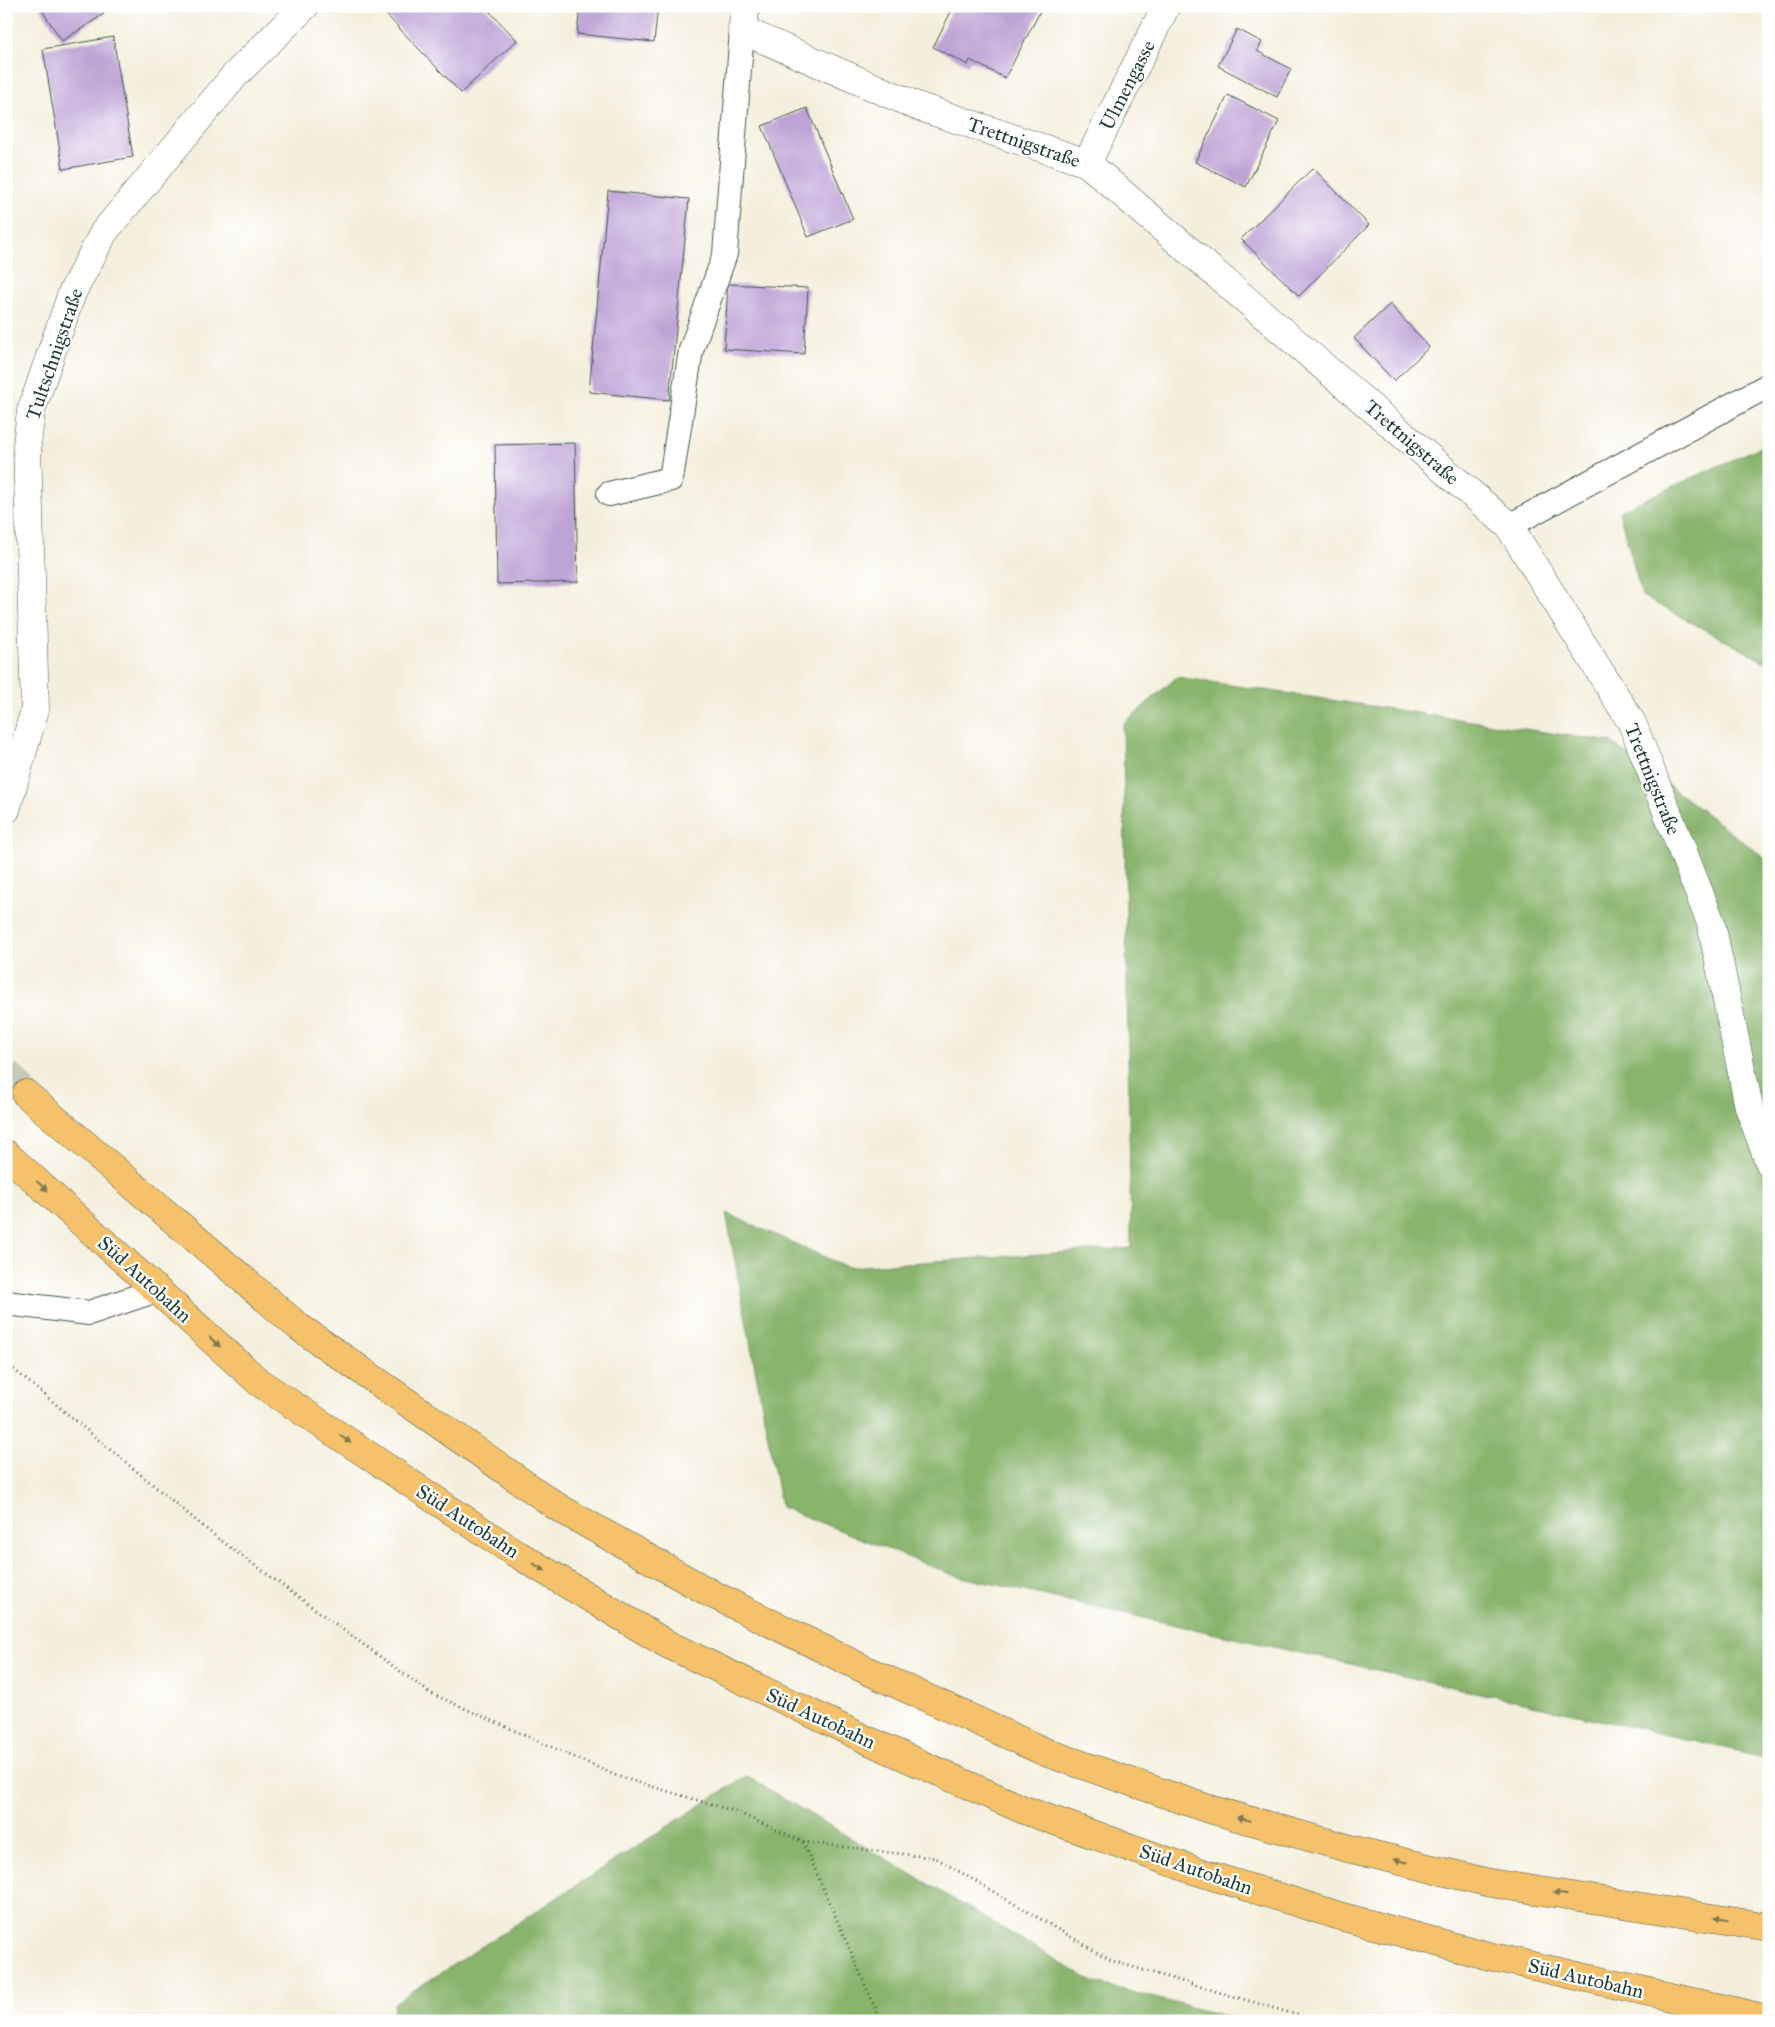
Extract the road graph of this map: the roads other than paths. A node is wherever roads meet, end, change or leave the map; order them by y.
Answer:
1 (306, 6) edge
2 (1166, 6) edge
3 (744, 18) edge
4 (1087, 163) junction
5 (1769, 385) edge
6 (609, 494) dead end
7 (1509, 526) junction
8 (6, 810) edge
9 (26, 1094) tunnel mouth
10 (6, 1154) edge
11 (1769, 1162) edge
12 (157, 1290) junction
13 (6, 1303) edge
14 (1769, 1927) edge
15 (1769, 2018) edge

1 - 8 street, Tultschnigstraße
2 - 4 street, Ulmengasse
3 - 4 street, Trettnigstraße
3 - 6 lane
4 - 7 street, Trettnigstraße
5 - 7 lane
7 - 11 street, Trettnigstraße
14 -> 9 highway
10 -> 12 highway, Süd Autobahn
12 - 13 lane
12 -> 15 highway, Süd Autobahn

